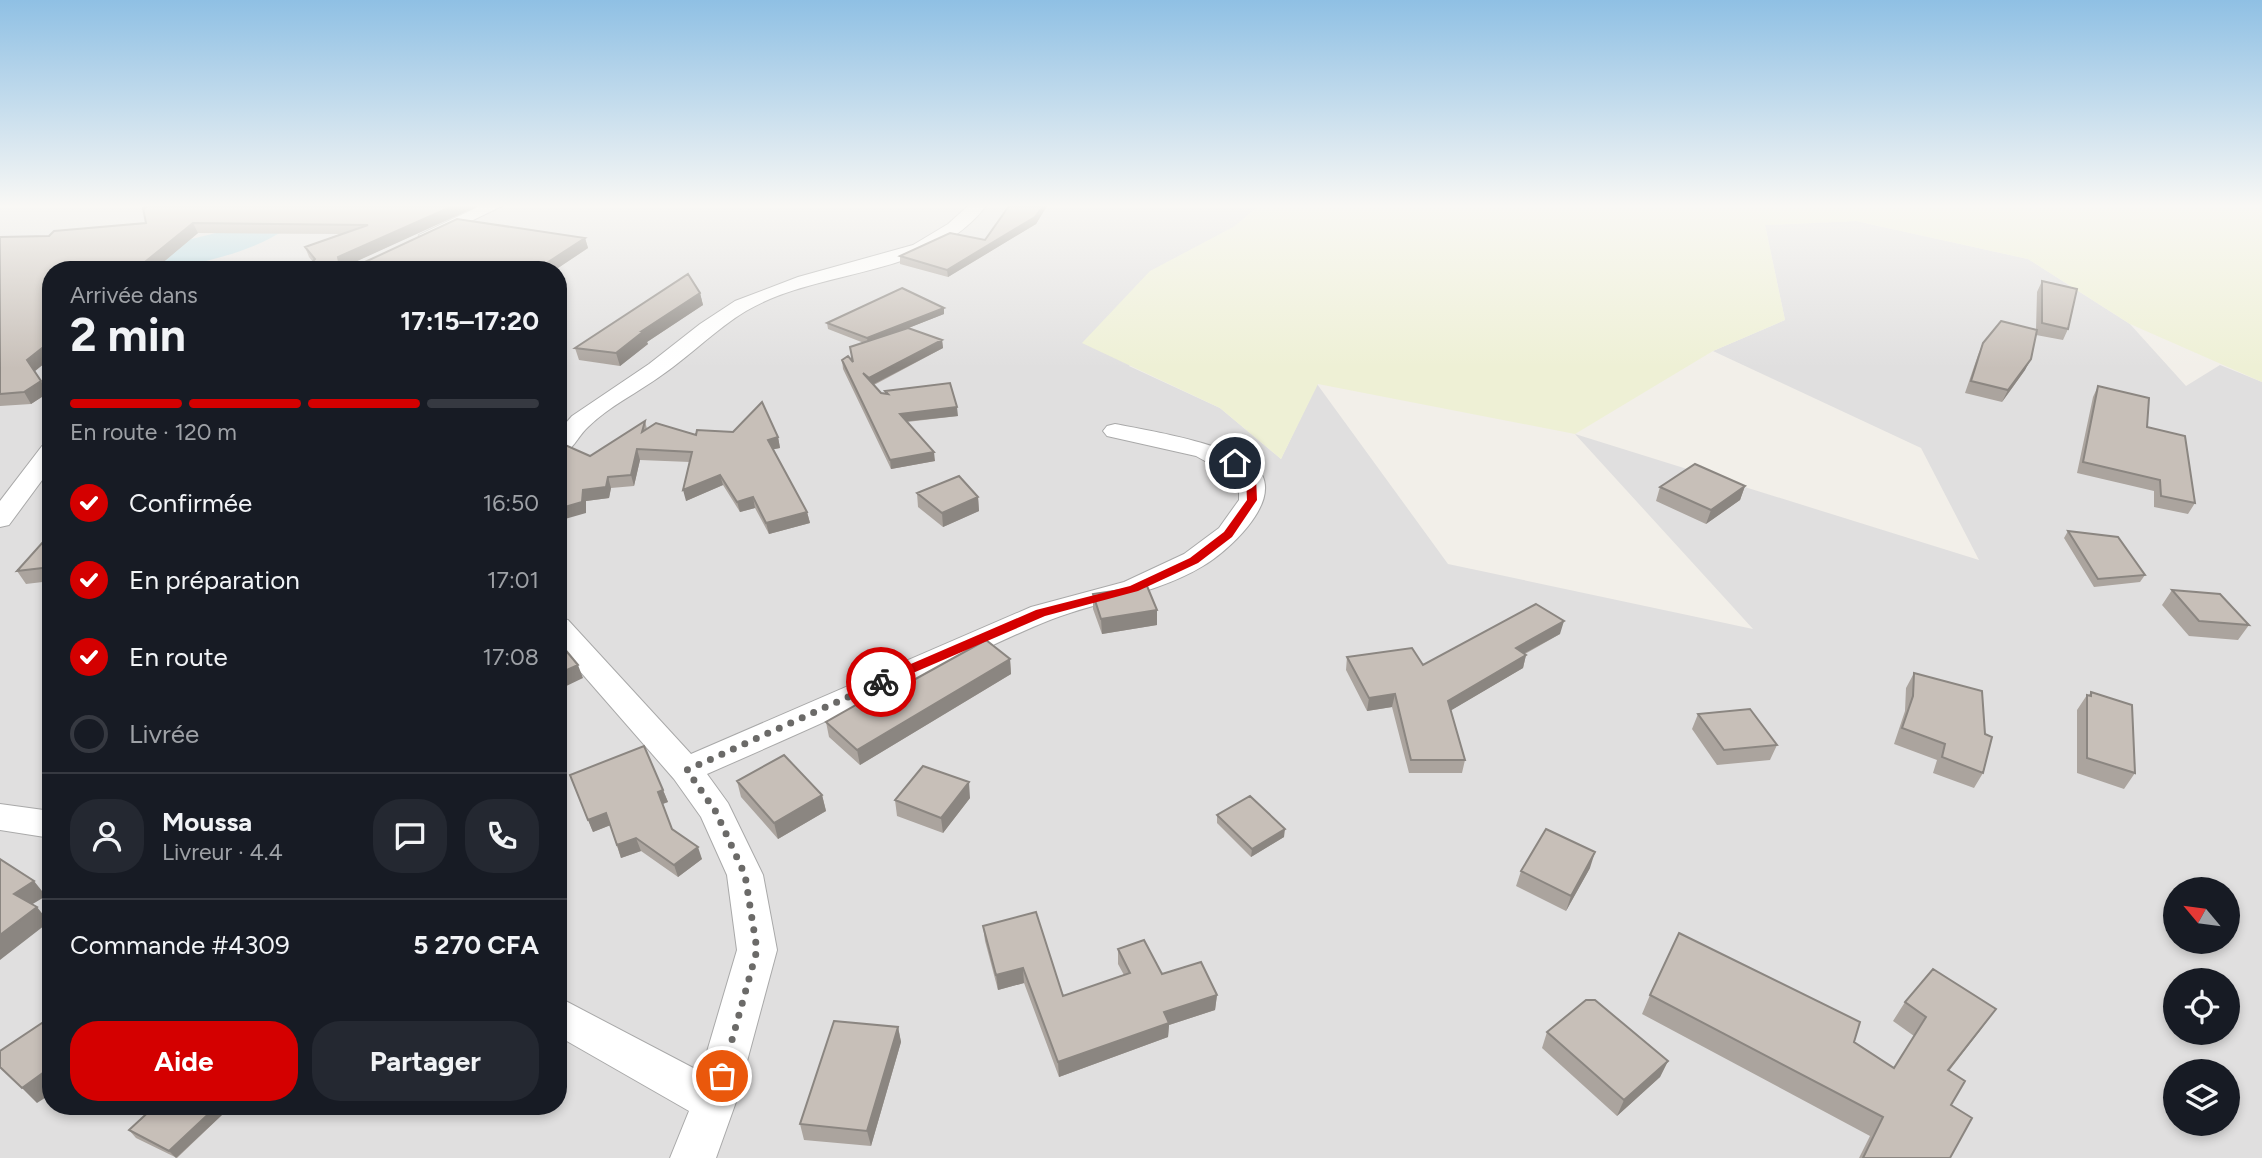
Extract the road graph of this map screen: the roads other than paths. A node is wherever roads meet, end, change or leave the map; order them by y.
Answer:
1 (880, 260) edge
2 (1115, 430) dead end
3 (567, 437) edge
4 (42, 463) edge
5 (0, 519) edge
6 (567, 636) edge
7 (687, 770) junction
8 (0, 817) edge
9 (42, 824) edge
10 (567, 1021) edge
11 (714, 1102) junction
12 (693, 1158) edge

1 - 3 street
2 - 7 street
4 - 5 street
6 - 7 street
7 - 11 street
8 - 9 street
10 - 11 street
11 - 12 street

